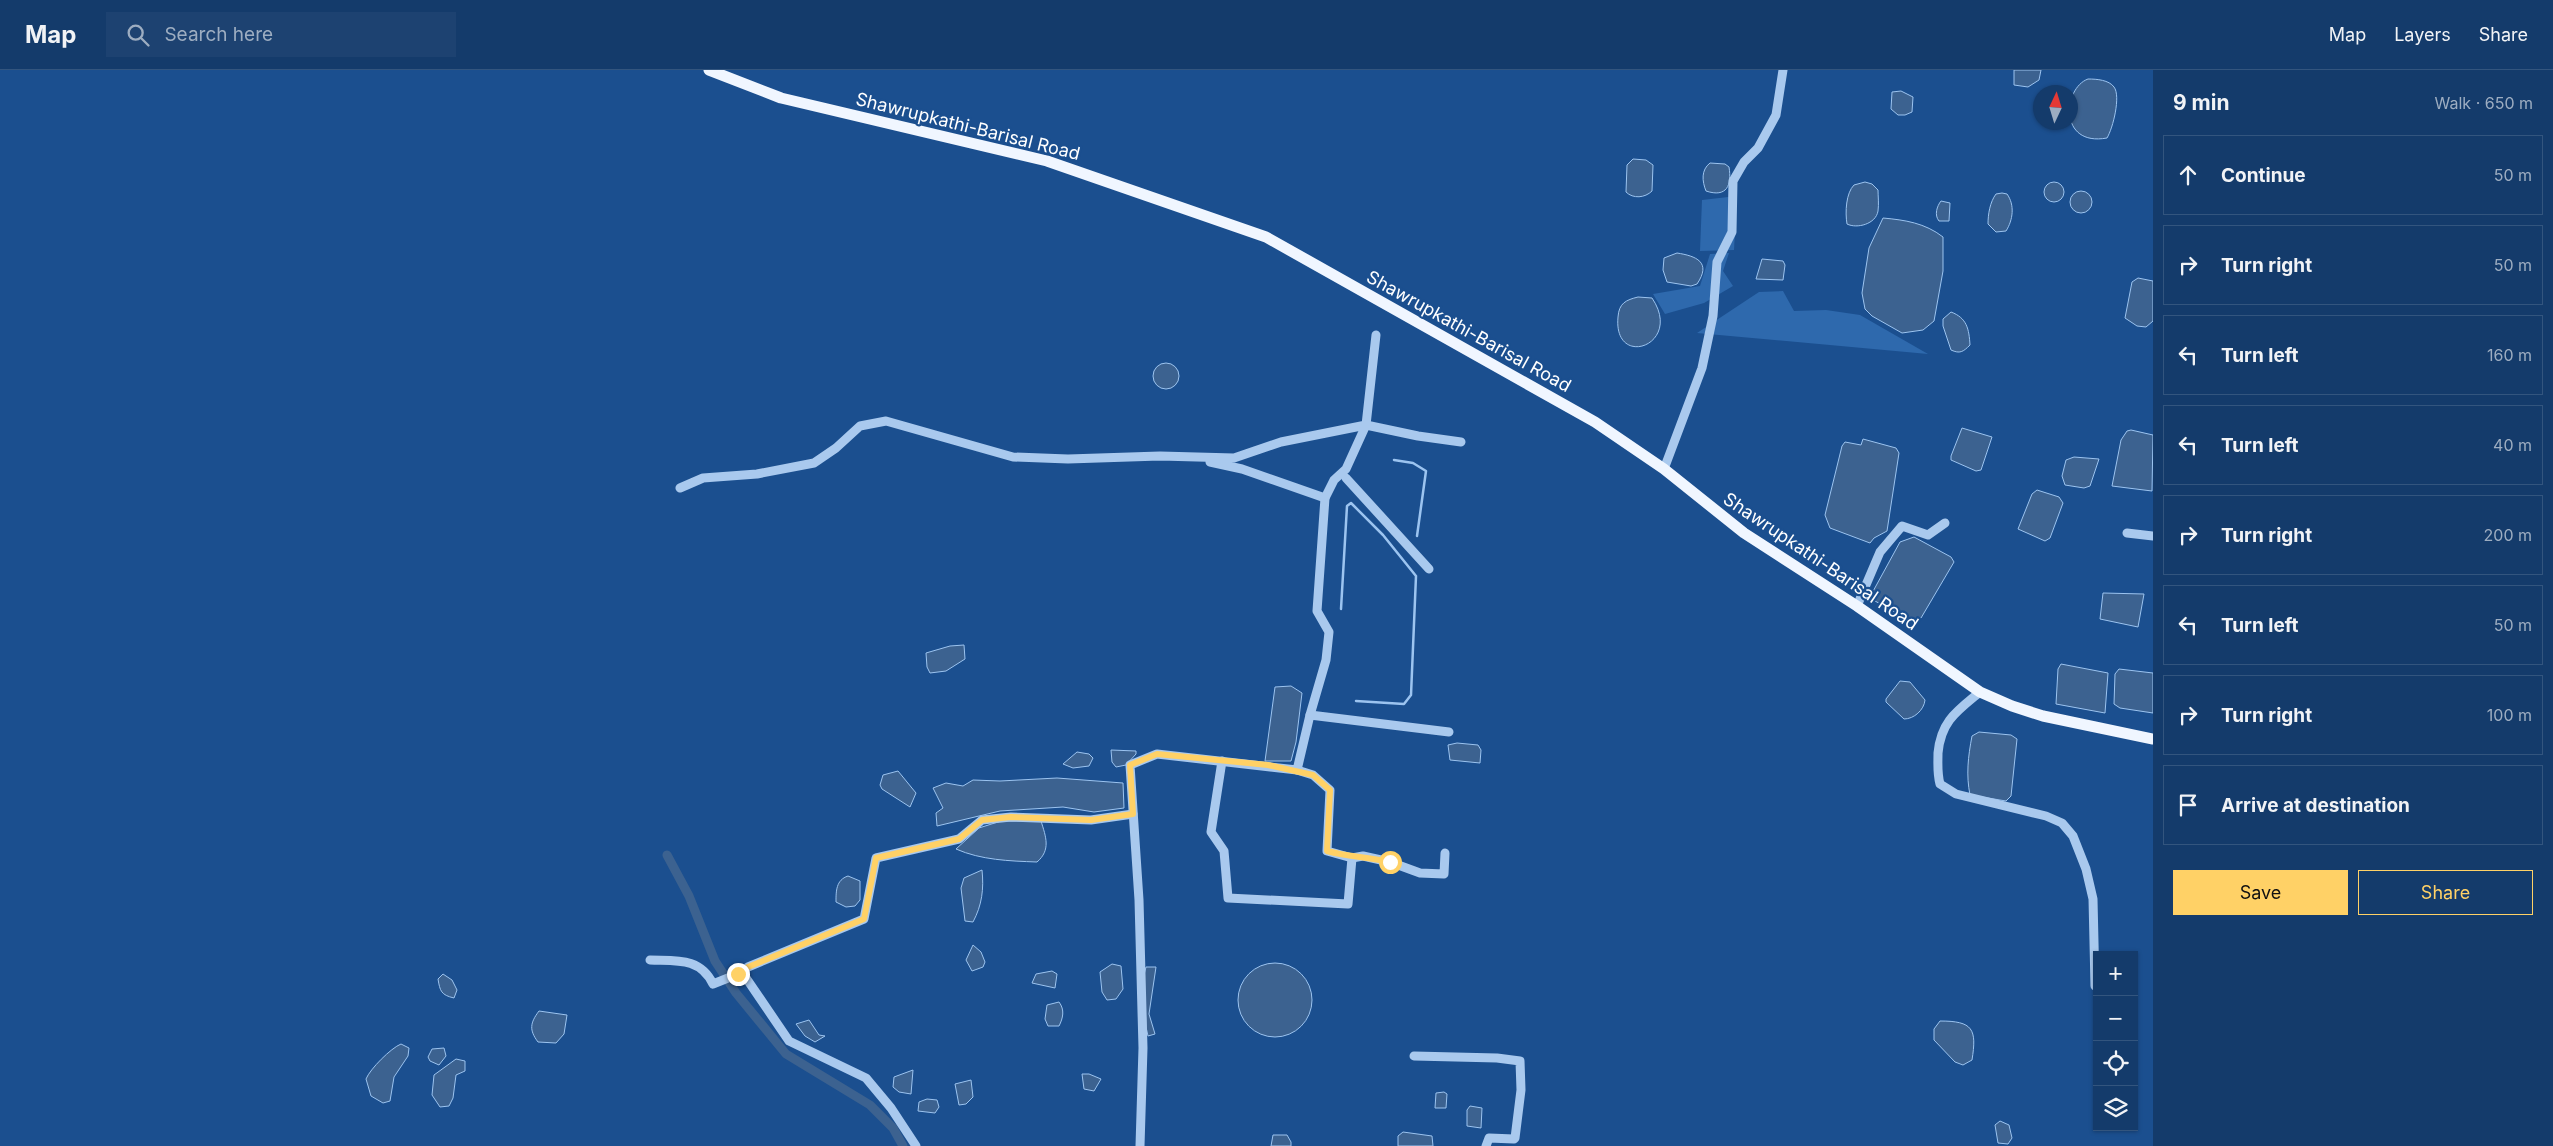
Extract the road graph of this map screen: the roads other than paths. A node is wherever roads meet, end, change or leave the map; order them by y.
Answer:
1 (709, 70) edge
2 (1783, 70) edge
3 (1376, 335) dead end
4 (1366, 425) junction
5 (1461, 442) dead end
6 (1193, 459) junction
7 (1664, 469) junction
8 (1346, 478) dead end
9 (680, 488) dead end
10 (1325, 498) junction
11 (1945, 523) dead end
12 (2127, 532) dead end
13 (2153, 536) edge
14 (1429, 570) dead end
15 (1856, 606) junction
16 (1980, 692) junction
17 (1310, 715) junction
18 (1449, 732) dead end
19 (2153, 739) edge
20 (1222, 761) junction
21 (1297, 770) junction
22 (1133, 814) junction
23 (1445, 853) dead end
24 (1352, 858) junction
25 (2095, 951) edge
26 (650, 960) dead end
27 (740, 973) junction
28 (1414, 1056) dead end
29 (916, 1146) edge
30 (1140, 1146) edge
31 (1486, 1146) edge

1 - 7 main road, Shawrupkathi-Barisal Road
2 - 7 street
3 - 4 street
4 - 5 street
4 - 6 street
4 - 10 street
6 - 9 street
6 - 10 street
7 - 15 main road, Shawrupkathi-Barisal Road
8 - 14 street
10 - 17 street
11 - 15 street
12 - 13 street
15 - 16 main road, Shawrupkathi-Barisal Road
16 - 19 main road, Shawrupkathi-Barisal Road
16 - 25 street
17 - 18 street
17 - 21 street
20 - 21 street
20 - 22 street
20 - 24 street
21 - 24 street
22 - 27 street
22 - 30 street
23 - 24 street
26 - 27 street
27 - 29 street
28 - 31 street

